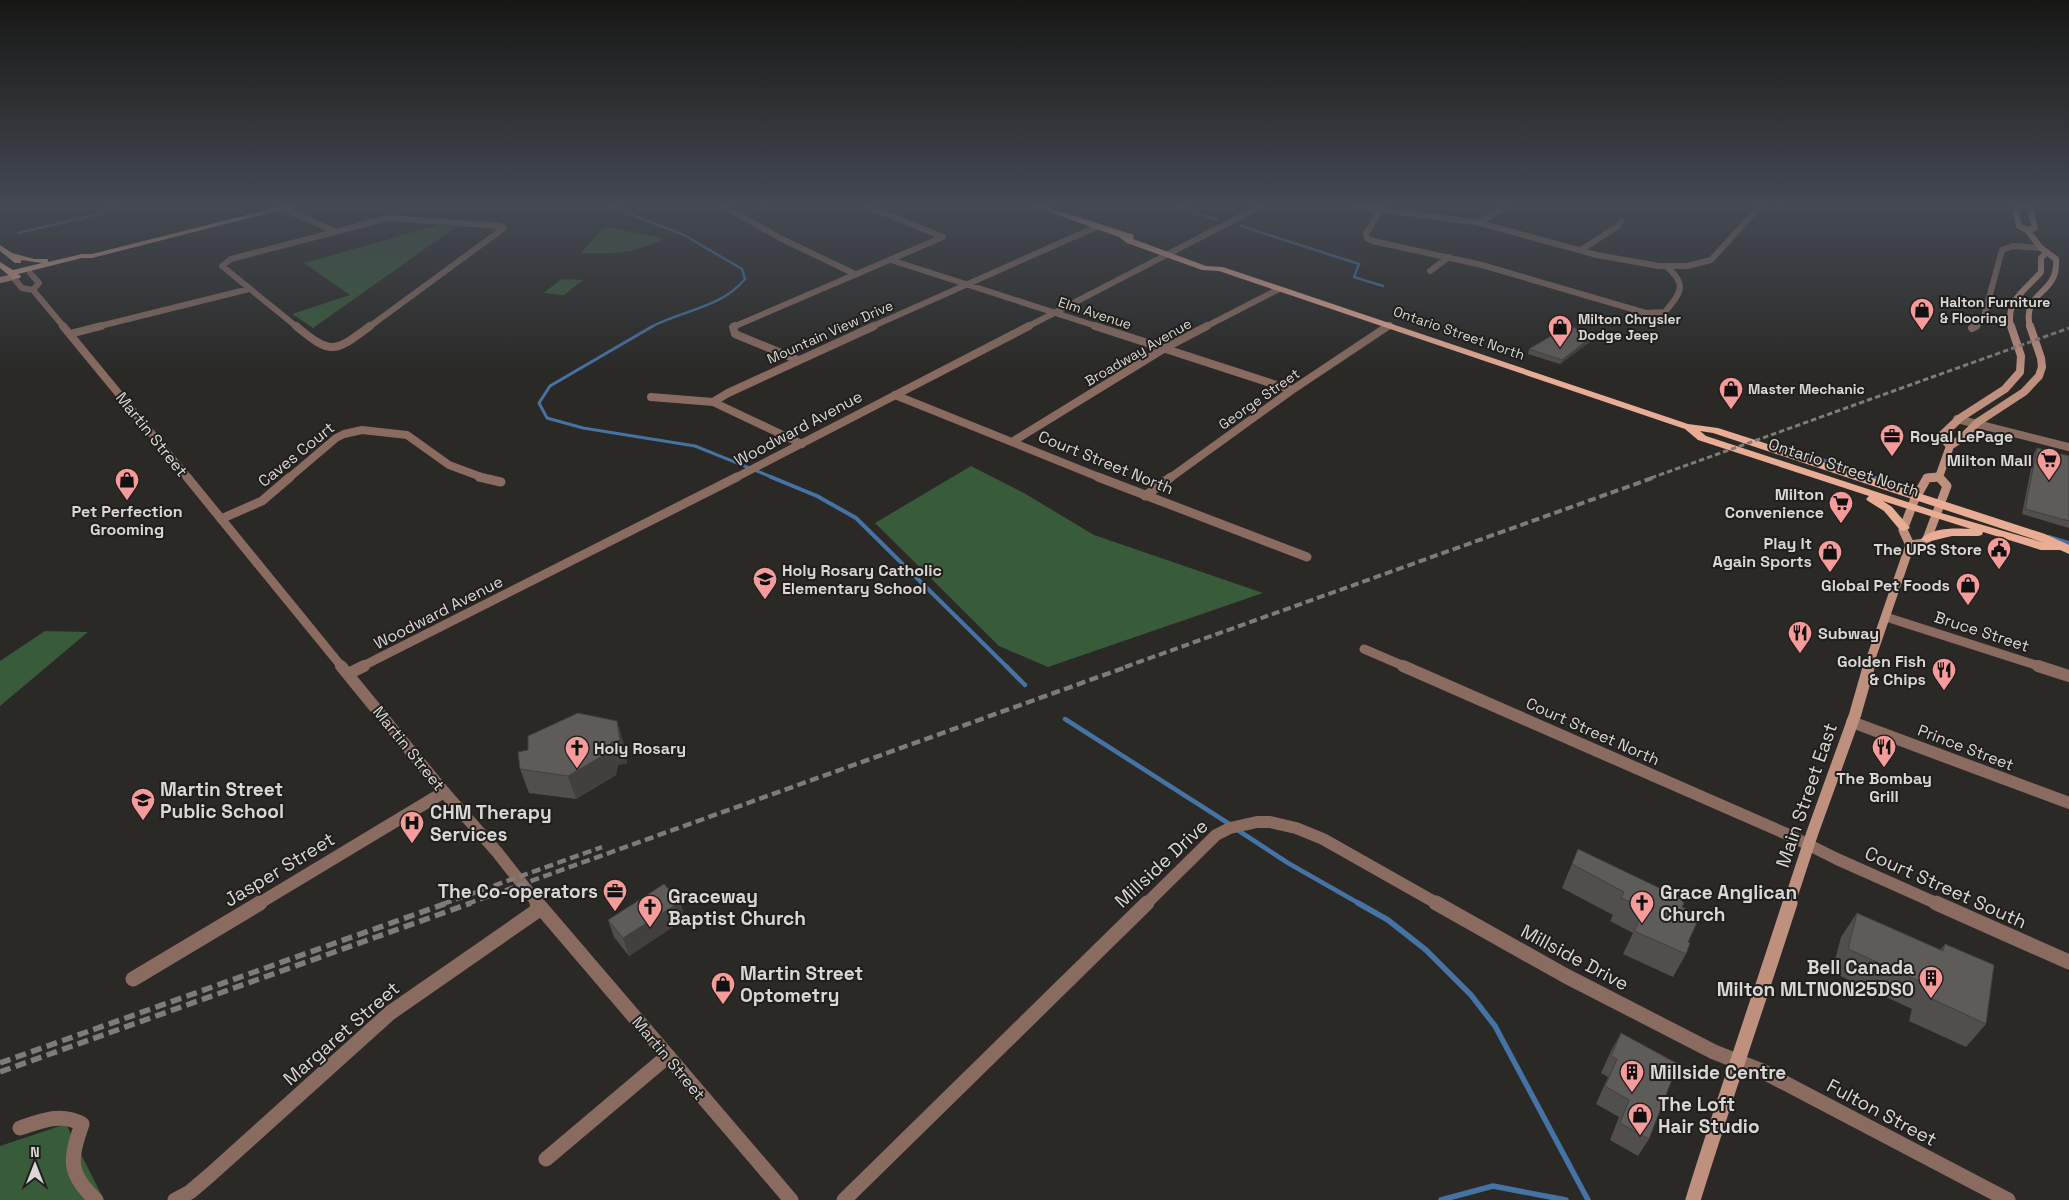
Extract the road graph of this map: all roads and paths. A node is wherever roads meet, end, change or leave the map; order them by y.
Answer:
1 (19, 262) edge
2 (61, 262) edge
3 (67, 262) edge
4 (225, 262) edge
5 (456, 262) edge
6 (830, 262) edge
7 (886, 262) edge
8 (897, 262) edge
9 (1018, 262) edge
10 (1153, 262) edge
11 (1189, 262) edge
12 (1210, 262) edge
13 (1442, 262) edge
14 (1466, 262) edge
15 (1636, 262) edge
16 (1706, 262) edge
17 (1999, 262) edge
18 (2040, 262) edge
19 (2056, 262) edge
20 (0, 264) edge
21 (1666, 266) junction
22 (1220, 269) junction
23 (29, 271) junction
24 (1430, 271) dead end
25 (855, 274) junction
26 (13, 275) junction
27 (0, 276) edge
28 (0, 280) edge
29 (967, 285) junction
30 (1279, 289) junction
31 (33, 290) junction
32 (249, 290) junction
33 (1056, 314) junction
34 (1390, 325) junction
35 (1972, 328) dead end
36 (70, 334) junction
37 (1165, 348) junction
38 (798, 360) junction
39 (1292, 390) junction
40 (895, 395) junction
41 (651, 397) dead end
42 (713, 402) junction
43 (1957, 419) junction
44 (1976, 424) junction
45 (1687, 427) junction
46 (1012, 442) junction
47 (802, 444) junction
48 (1950, 446) junction
49 (2069, 447) edge
50 (1939, 476) junction
51 (501, 482) dead end
52 (1858, 489) junction
53 (1145, 496) junction
54 (1914, 501) junction
55 (1939, 509) junction
56 (221, 519) junction
57 (1904, 528) junction
58 (1927, 539) junction
59 (2017, 540) junction
60 (1910, 545) junction
61 (2065, 549) edge
62 (1307, 557) dead end
63 (1886, 617) junction
64 (1364, 649) dead end
65 (348, 674) junction
66 (2069, 676) edge
67 (1852, 722) junction
68 (444, 792) junction
69 (2069, 803) edge
70 (1809, 844) junction
71 (541, 908) junction
72 (2069, 962) edge
73 (133, 979) dead end
74 (668, 1056) junction
75 (1736, 1062) junction
76 (20, 1128) dead end
77 (546, 1159) dead end
78 (96, 1200) edge
79 (175, 1200) edge
80 (790, 1200) edge
81 (844, 1200) edge
82 (1693, 1200) edge
83 (2008, 1200) edge

1 - 23 main road
2 - 23 main road
3 - 23 main road
4 - 32 street
5 - 32 street
6 - 25 street
7 - 25 street
8 - 29 street, Elm Avenue
9 - 29 street, Mountain View Drive
10 - 33 street, Woodward Avenue
11 - 22 main road, Ontario Street North
12 - 22 main road, Ontario Street North
13 - 24 street
14 - 21 street
15 - 21 street
16 - 21 street
17 - 35 street
18 - 43 main road
19 - 44 main road
20 - 26 main road, Martin Street
22 - 30 main road, Ontario Street North
23 - 26 main road
23 - 31 street
25 - 38 street
26 - 27 main road
26 - 28 main road
26 - 31 street, Martin Street
29 - 33 street, Elm Avenue
29 - 38 street, Mountain View Drive
30 - 34 main road, Ontario Street North
30 - 37 street, Broadway Avenue
31 - 36 street, Martin Street
32 - 36 street
33 - 37 street, Elm Avenue
33 - 40 street, Woodward Avenue
34 - 39 street, George Street
34 - 45 main road, Ontario Street North
36 - 56 street, Martin Street
37 - 39 street, Elm Avenue
37 - 46 street, Broadway Avenue
38 - 42 street, Mountain View Drive
39 - 53 street, George Street
40 - 46 street, Court Street North
40 - 47 street, Woodward Avenue
41 - 42 street
42 - 47 street
43 - 44 street
43 - 48 main road
44 - 48 main road
44 - 49 street
45 - 52 main road, Ontario Street North
45 - 54 main road, Ontario Street North
46 - 53 street, Court Street North
47 - 65 street, Woodward Avenue
48 - 50 main road
50 - 54 main road
50 - 55 main road
51 - 56 street, Caves Court
52 - 54 main road, Ontario Street North
52 - 57 main road
53 - 62 street, Court Street North
54 - 55 main road, Ontario Street North
54 - 57 main road
55 - 58 main road
55 - 59 main road
55 - 61 main road
56 - 65 street, Martin Street
57 - 60 main road
58 - 59 main road
58 - 60 main road
59 - 61 main road
60 - 63 main road, Main Street East
63 - 66 street, Bruce Street
63 - 67 main road, Main Street East
64 - 70 street, Court Street North
65 - 68 street, Martin Street
67 - 69 street, Prince Street
67 - 70 main road, Main Street East
68 - 71 street, Martin Street
68 - 73 street, Jasper Street
70 - 72 street, Court Street South
70 - 75 main road, Main Street East
71 - 74 street, Martin Street
71 - 79 street, Margaret Street
74 - 77 street
74 - 80 street, Martin Street
75 - 81 street, Millside Drive
75 - 82 main road, Main Street East
75 - 83 street, Fulton Street
76 - 78 street

